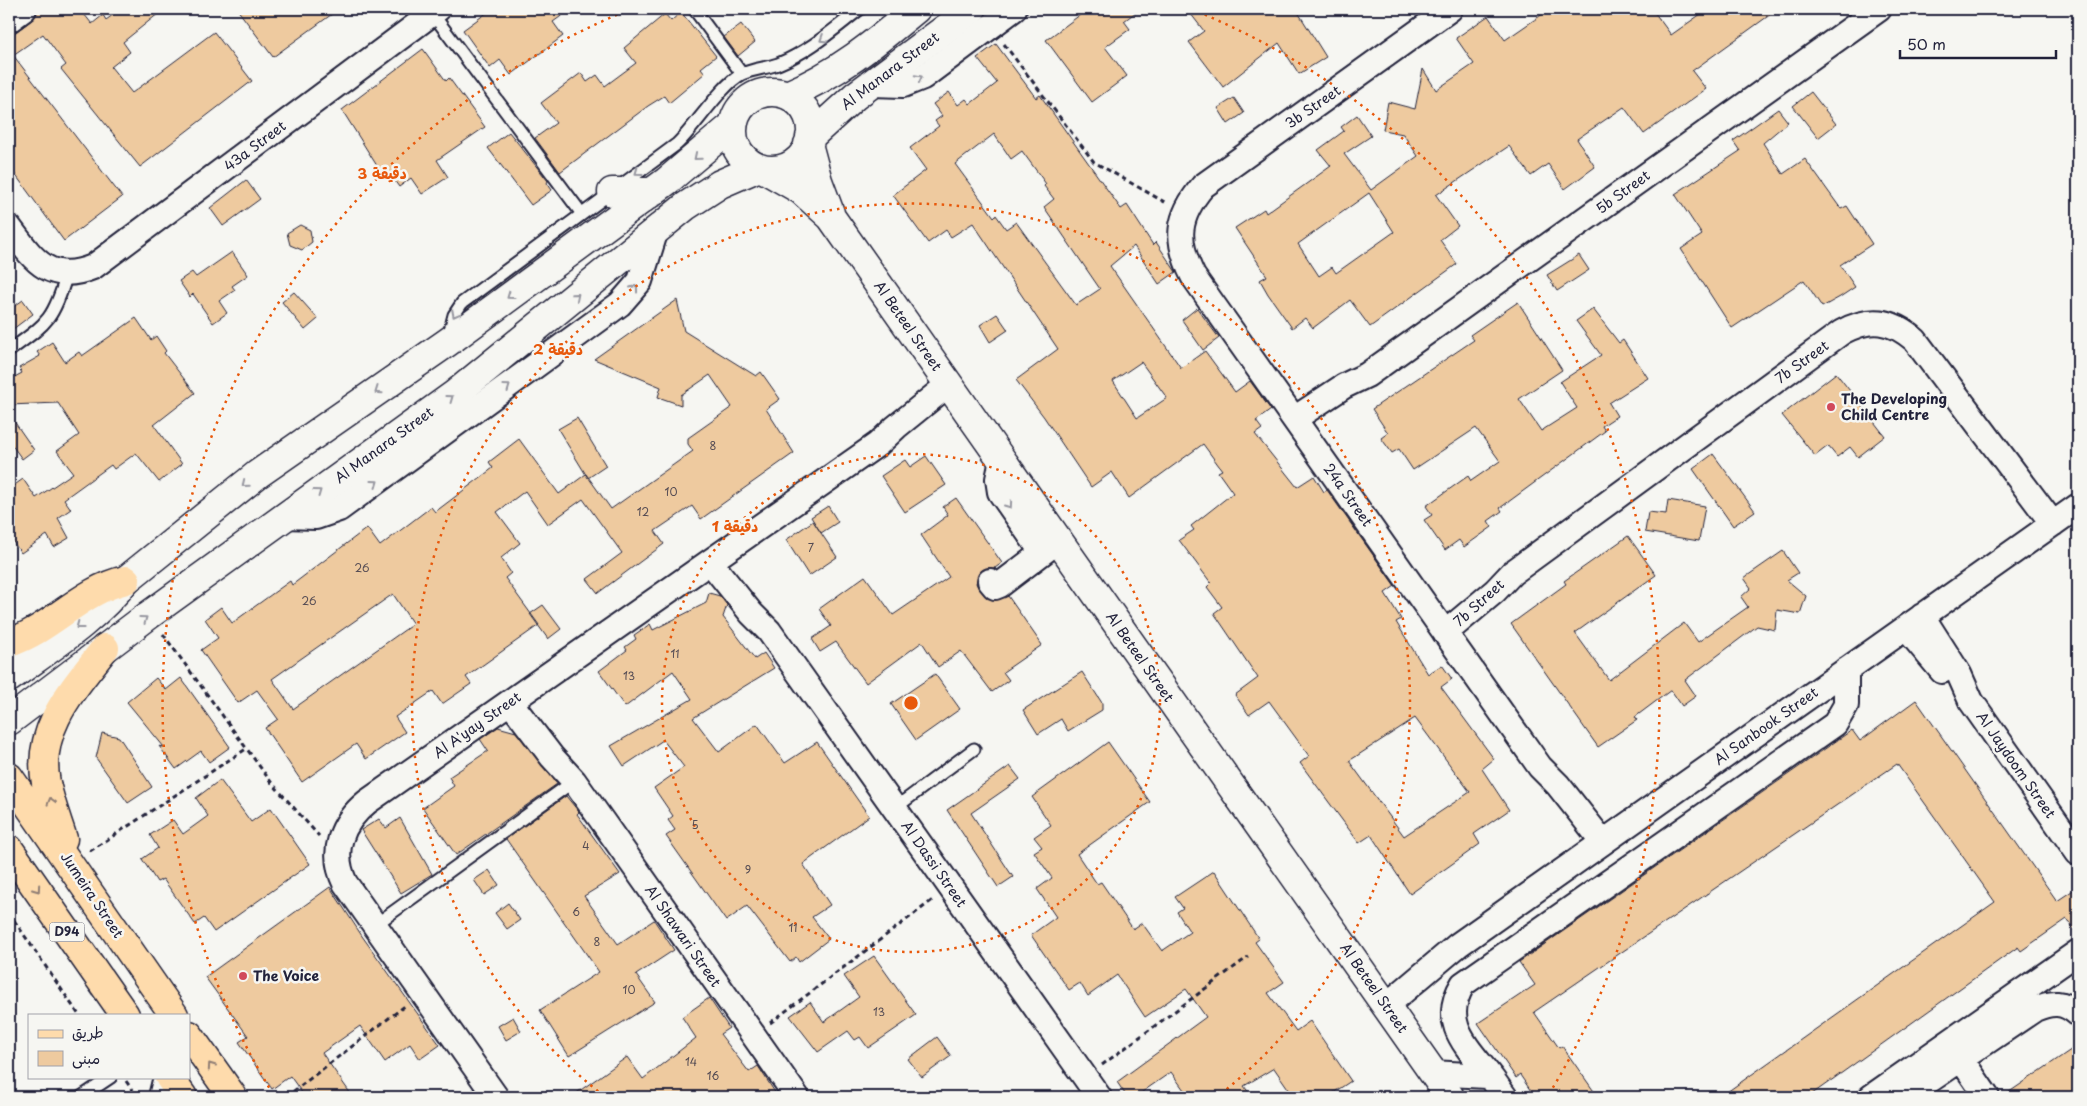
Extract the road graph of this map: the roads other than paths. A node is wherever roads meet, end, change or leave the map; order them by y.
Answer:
1 (24, 9) edge
2 (694, 9) edge
3 (860, 9) edge
4 (887, 9) edge
5 (916, 9) edge
6 (1014, 9) edge
7 (1450, 9) edge
8 (1879, 9) edge
9 (435, 11) edge
10 (981, 18) edge
11 (9, 20) edge
12 (881, 38) junction
13 (742, 74) junction
14 (787, 95) junction
15 (733, 125) junction
16 (809, 140) junction
17 (761, 169) junction
18 (612, 192) junction
19 (653, 192) junction
20 (582, 214) junction
21 (1183, 214) joint
22 (831, 216) junction
23 (9, 227) edge
24 (67, 274) junction
25 (448, 342) junction
26 (9, 351) edge
27 (954, 392) junction
28 (1299, 426) junction
29 (2078, 506) edge
30 (2053, 524) junction
31 (1050, 546) junction
32 (718, 557) junction
33 (126, 580) junction
34 (990, 581) dead end
35 (1914, 622) junction
36 (1440, 626) junction
37 (9, 643) edge
38 (104, 648) junction
39 (1846, 670) junction
40 (9, 678) edge
41 (516, 698) junction
42 (9, 721) edge
43 (974, 749) dead end
44 (9, 777) edge
45 (572, 778) junction
46 (895, 808) junction
47 (1595, 848) junction
48 (9, 850) edge
49 (2078, 853) edge
50 (71, 864) junction
51 (375, 925) junction
52 (1456, 946) junction
53 (2078, 952) edge
54 (1504, 953) junction
55 (1381, 997) junction
56 (124, 1014) edge
57 (173, 1014) edge
58 (2078, 1014) edge
59 (190, 1037) edge
60 (1961, 1059) junction
61 (1432, 1073) junction
62 (110, 1078) edge
63 (167, 1078) edge
64 (168, 1078) edge
65 (1499, 1089) edge
66 (81, 1097) edge
67 (161, 1097) edge
68 (183, 1097) edge
69 (233, 1097) edge
70 (496, 1097) edge
71 (797, 1097) edge
72 (1099, 1097) edge
73 (1450, 1097) edge
74 (1871, 1097) edge
75 (1905, 1097) edge
76 (1987, 1097) edge

1 - 11 street
2 - 13 lane
3 -> 13 lane
4 - 12 main road
5 - 12 main road
6 - 10 street
7 - 21 street, 3b Street
8 - 28 street, 5b Street
9 - 20 lane
9 - 24 street, 43a Street
16 -> 10 main road, Al Manara Street
12 - 14 main road
13 -> 18 lane
14 - 15 main road
14 - 16 main road
15 - 17 main road
15 -> 19 main road
16 - 17 main road
16 - 22 main road, Al Beteel Street
17 - 22 main road, Al Beteel Street
38 -> 17 main road, Al Manara Street
18 - 19 main road
18 - 20 lane
19 -> 25 main road
20 -> 25 lane
21 - 28 street, 24a Street
22 - 27 main road, Al Beteel Street
23 - 24 street
24 - 26 lane
25 -> 33 main road
27 - 31 main road, Al Beteel Street
27 - 32 street, Al A'yay Street
28 - 36 street, 24a Street
29 - 30 street, Al Sanbook Street
30 - 35 street, Al Sanbook Street
30 - 36 street, 7b Street
31 - 34 street
31 - 55 main road, Al Beteel Street
32 - 41 street, Al A'yay Street
32 - 46 street, Al Dassi Street
33 - 37 main road
33 -> 40 main road
35 - 39 street, Al Sanbook Street
35 - 49 street, Al Jaydoom Street
36 - 47 street, 24a Street
38 - 42 main road, Al Manara Street
50 -> 38 main road
39 - 47 street, Al Sanbook Street
39 - 54 street
41 - 45 street, Al Shawari Street
41 - 51 street, Al A'yay Street
43 - 46 lane
44 - 50 main road, Jumeira Street
45 - 51 lane
45 - 71 street, Al Shawari Street
46 - 72 street, Al Dassi Street
47 - 52 street, Al Sanbook Street
48 -> 56 main road, D94
50 - 57 main road, Jumeira Street
51 - 70 street, Al A'yay Street
52 - 54 street
52 - 55 street, Al Sanbook Street
53 - 74 street
54 - 65 street
55 - 61 main road, Al Beteel Street
58 - 60 street
69 -> 59 main road
60 - 75 street
60 - 76 street
61 - 65 street
61 - 73 main road, Al Beteel Street
62 - 66 lane
63 - 67 street
64 - 68 main road

